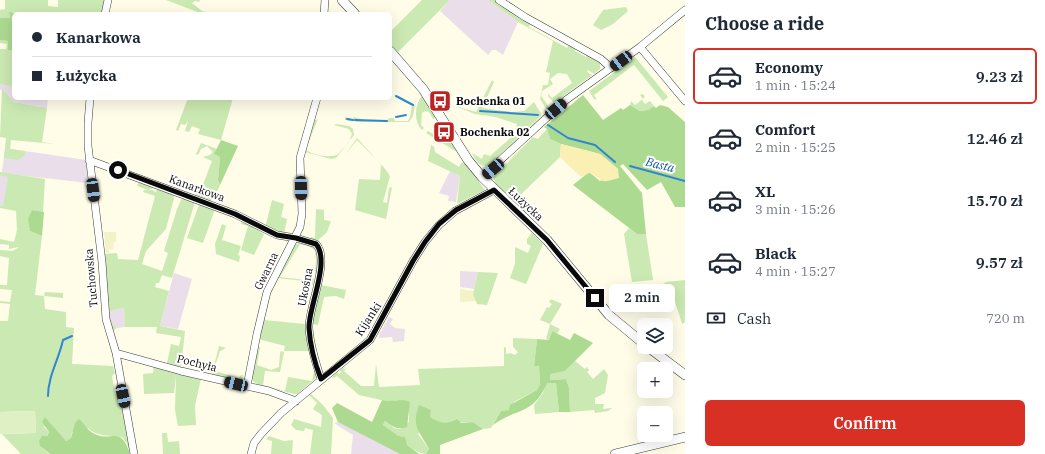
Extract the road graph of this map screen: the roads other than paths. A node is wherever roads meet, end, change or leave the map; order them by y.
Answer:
1 (108, 0) edge
2 (325, 0) edge
3 (342, 0) edge
4 (499, 0) edge
5 (685, 10) edge
6 (105, 12) edge
7 (324, 12) edge
8 (353, 12) edge
9 (640, 47) junction
10 (392, 53) edge
11 (612, 68) junction
12 (90, 100) edge
13 (316, 100) edge
14 (685, 101) edge
15 (90, 160) junction
16 (482, 177) junction
17 (494, 190) junction
18 (296, 238) junction
19 (637, 338) edge
20 (116, 353) junction
21 (657, 354) edge
22 (685, 375) edge
23 (321, 379) junction
24 (247, 386) junction
25 (296, 401) junction
26 (685, 437) edge
27 (134, 454) edge
28 (251, 454) edge
29 (615, 454) edge

1 - 6 street
2 - 7 street
3 - 8 street
4 - 11 street
5 - 9 street
9 - 11 street
9 - 14 street
10 - 16 street, Łużycka
11 - 16 street
12 - 15 street, Tuchowska
13 - 18 street, Gwarna
15 - 18 street, Kanarkowa
15 - 20 street, Tuchowska
16 - 17 street, Łużycka
17 - 19 street, Łużycka
17 - 23 street, Kijanki
18 - 23 street, Ukośna
18 - 24 street, Gwarna
20 - 24 street, Pochyła
20 - 27 street, Tuchowska
21 - 22 street
23 - 25 street, Kijanki
24 - 25 street, Pochyła
25 - 28 street, Kijanki
26 - 29 street

